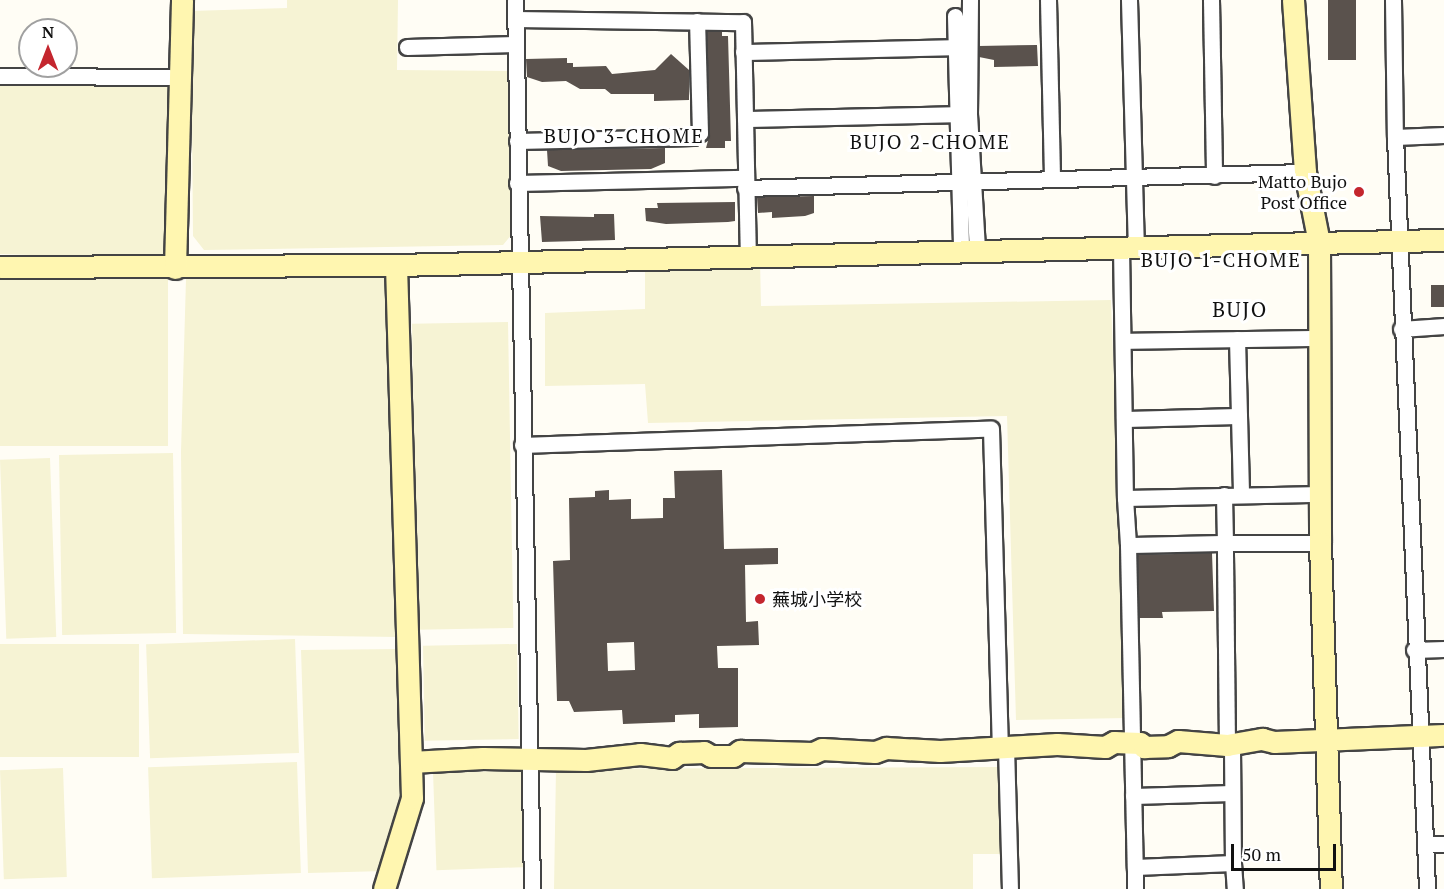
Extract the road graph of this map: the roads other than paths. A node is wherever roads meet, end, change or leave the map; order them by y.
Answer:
1 (182, 0) edge
2 (515, 0) edge
3 (970, 0) edge
4 (1048, 0) edge
5 (1129, 0) edge
6 (1211, 0) edge
7 (1293, 0) edge
8 (1393, 0) edge
9 (955, 16) dead end
10 (514, 19) junction
11 (697, 21) junction
12 (515, 44) junction
13 (407, 47) dead end
14 (961, 47) junction
15 (743, 52) junction
16 (0, 76) edge
17 (170, 77) dead end
18 (964, 114) junction
19 (746, 119) junction
20 (1444, 135) edge
21 (1395, 136) junction
22 (517, 141) junction
23 (1305, 172) junction
24 (1132, 176) junction
25 (1214, 176) junction
26 (1052, 179) junction
27 (967, 180) junction
28 (517, 183) junction
29 (745, 183) junction
30 (1444, 240) edge
31 (1396, 242) junction
32 (1319, 243) junction
33 (1129, 247) junction
34 (969, 250) junction
35 (748, 256) junction
36 (519, 260) junction
37 (396, 265) junction
38 (0, 267) edge
39 (175, 268) junction
40 (1444, 326) edge
41 (1401, 329) junction
42 (1320, 338) junction
43 (1237, 339) junction
44 (1123, 341) junction
45 (1239, 416) junction
46 (1124, 419) junction
47 (522, 445) junction
48 (1322, 494) junction
49 (1224, 495) junction
50 (1241, 495) junction
51 (1125, 498) junction
52 (1225, 543) junction
53 (1320, 543) junction
54 (1128, 545) junction
55 (1444, 648) edge
56 (1414, 650) junction
57 (1444, 735) edge
58 (1419, 736) junction
59 (1325, 739) junction
60 (1131, 742) junction
61 (1229, 744) junction
62 (1003, 747) junction
63 (530, 758) junction
64 (411, 762) junction
65 (1233, 793) junction
66 (1133, 796) junction
67 (1425, 844) junction
68 (1444, 844) edge
69 (1233, 863) junction
70 (1135, 867) junction
71 (384, 889) edge
72 (532, 889) edge
73 (1010, 889) edge
74 (1135, 889) edge
75 (1234, 889) edge
76 (1331, 889) edge
77 (1427, 889) edge

1 - 39 street
2 - 10 street
3 - 14 street
4 - 26 street
5 - 24 street
6 - 25 street
7 - 23 street
8 - 21 street
9 - 14 street
10 - 11 street
10 - 12 street
11 - 15 street
11 - 22 street
12 - 13 street
12 - 22 street
14 - 15 street
14 - 18 street
15 - 19 street
16 - 17 street
18 - 19 street
18 - 27 street
19 - 29 street
20 - 21 street
21 - 31 street
22 - 28 street
23 - 25 street
23 - 32 street
24 - 25 street
24 - 26 street
24 - 33 street
26 - 27 street
27 - 29 street
27 - 34 street
28 - 29 street
28 - 36 street
29 - 35 street
30 - 31 street
31 - 32 street
31 - 41 street
32 - 33 street
32 - 42 street
33 - 34 street
33 - 44 street
34 - 35 street
35 - 36 street
36 - 37 street
36 - 47 street
37 - 39 street
37 - 64 street
38 - 39 street
40 - 41 street
41 - 56 street
42 - 43 street
42 - 48 street
43 - 44 street
43 - 45 street
44 - 46 street
45 - 46 street
45 - 50 street
46 - 51 street
47 - 62 street
47 - 63 street
48 - 50 street
48 - 53 street
49 - 50 street
49 - 51 street
49 - 52 street
51 - 54 street
52 - 53 street
52 - 54 street
52 - 61 street
53 - 59 street
54 - 60 street
55 - 56 street
56 - 58 street
57 - 58 street
58 - 59 street
58 - 67 street
59 - 61 street
59 - 76 street
60 - 61 street
60 - 62 street
60 - 66 street
61 - 65 street
62 - 63 street
62 - 73 street
63 - 64 street
63 - 72 street
64 - 71 street
65 - 66 street
65 - 69 street
66 - 70 street
67 - 68 street
67 - 77 street
69 - 70 street
69 - 75 street
70 - 74 street

